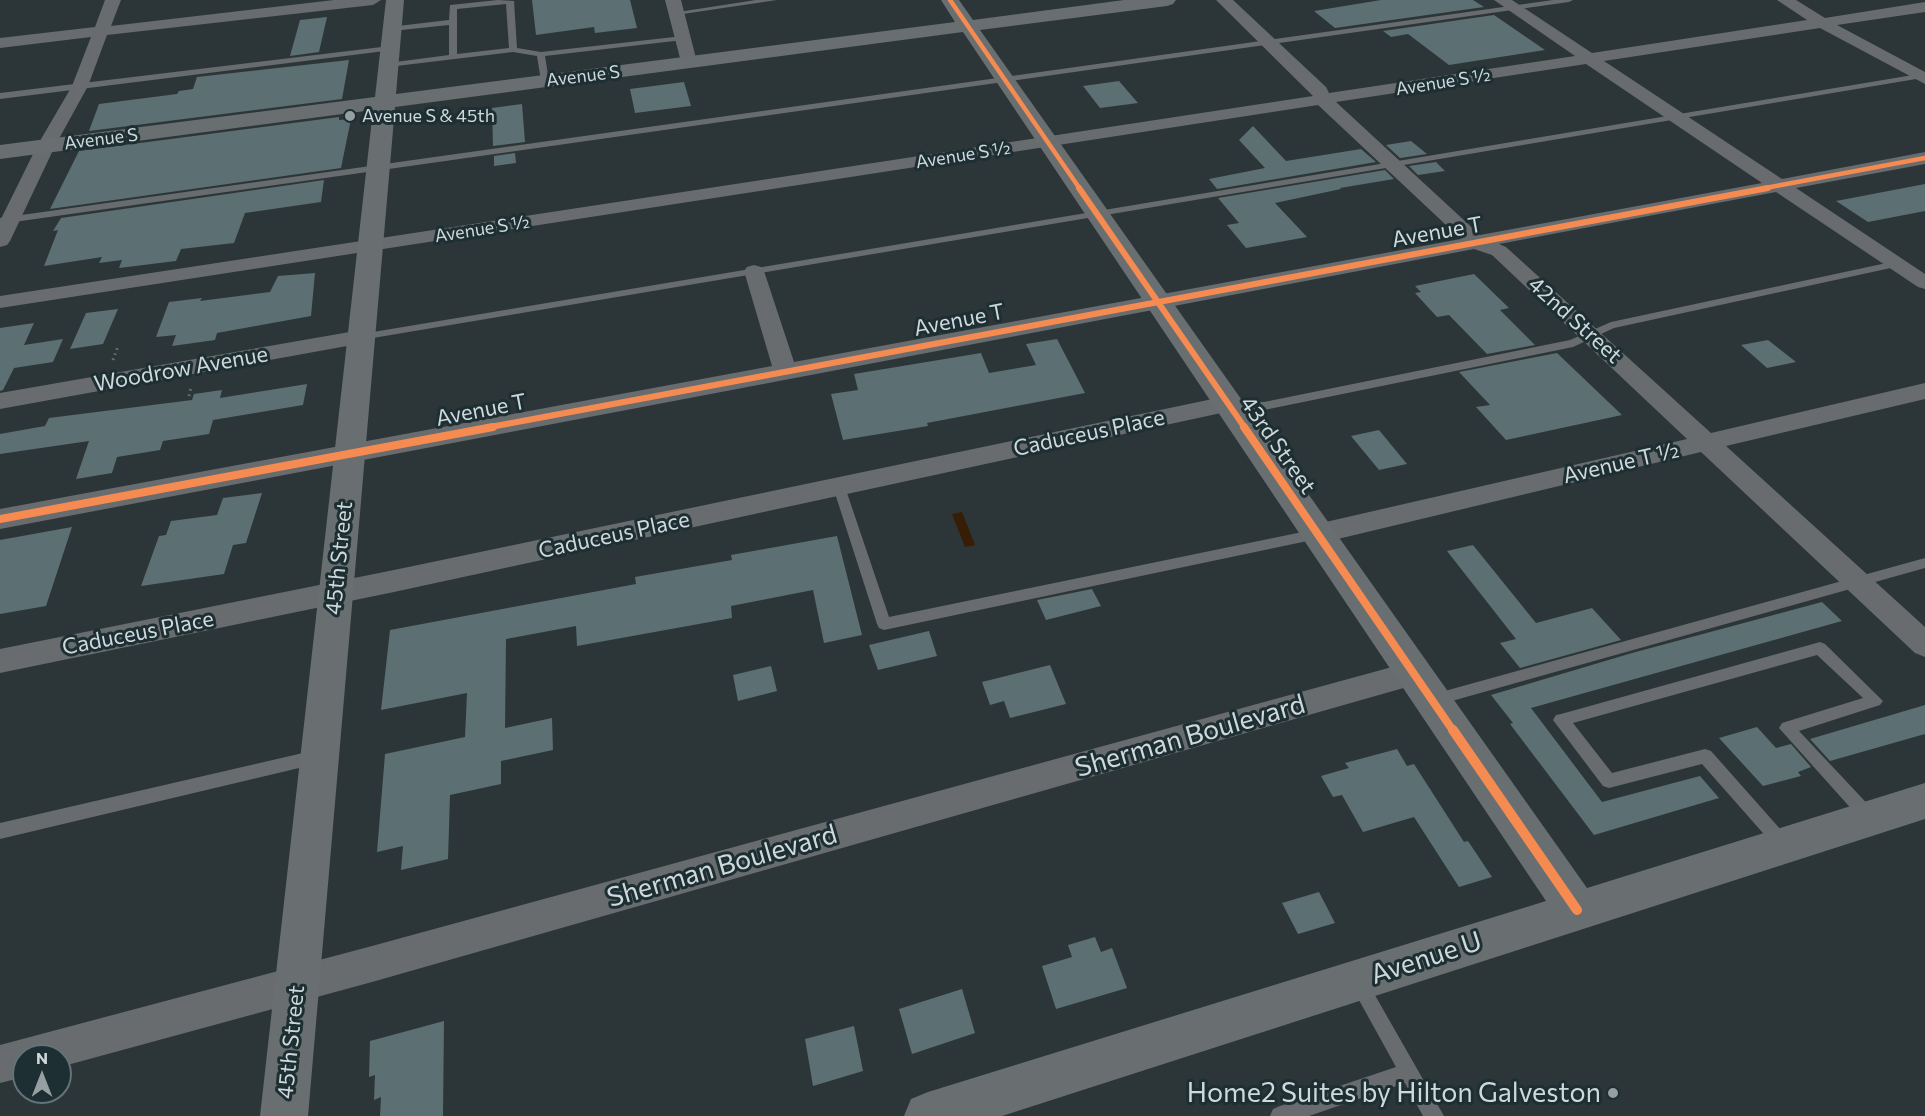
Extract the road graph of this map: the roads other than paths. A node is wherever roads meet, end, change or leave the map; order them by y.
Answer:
1 (113, 0) edge
2 (374, 0) edge
3 (395, 0) edge
4 (773, 0) edge
5 (950, 0) edge
6 (1167, 0) edge
7 (1224, 0) edge
8 (1569, 0) edge
9 (1785, 0) edge
10 (1508, 4) edge
11 (675, 6) edge
12 (1925, 8) edge
13 (453, 22) junction
14 (1823, 22) junction
15 (968, 26) junction
16 (99, 31) junction
17 (683, 38) junction
18 (0, 43) edge
19 (1270, 43) junction
20 (390, 47) junction
21 (513, 50) junction
22 (541, 54) junction
23 (453, 57) junction
24 (1590, 59) junction
25 (689, 62) junction
26 (1922, 77) edge
27 (1005, 80) junction
28 (545, 81) junction
29 (80, 86) junction
30 (0, 96) edge
31 (1323, 100) junction
32 (385, 102) junction
33 (1676, 117) junction
34 (1047, 142) junction
35 (46, 146) junction
36 (0, 152) edge
37 (1925, 158) edge
38 (1392, 164) junction
39 (378, 168) junction
40 (1779, 186) junction
41 (1096, 214) junction
42 (5, 220) edge
43 (0, 241) edge
44 (1477, 243) junction
45 (370, 247) junction
46 (1896, 264) junction
47 (754, 271) junction
48 (1925, 284) edge
49 (0, 302) edge
50 (1157, 302) junction
51 (1591, 335) junction
52 (361, 337) junction
53 (785, 370) junction
54 (1925, 391) edge
55 (0, 400) edge
56 (1227, 404) junction
57 (1708, 443) junction
58 (350, 453) junction
59 (839, 487) junction
60 (0, 519) edge
61 (1317, 534) junction
62 (1925, 563) edge
63 (1857, 581) junction
64 (336, 593) junction
65 (1925, 645) edge
66 (0, 661) edge
67 (1414, 674) junction
68 (1432, 701) junction
69 (320, 756) junction
70 (1925, 801) edge
71 (1871, 819) junction
72 (0, 831) edge
73 (1785, 846) junction
74 (1577, 910) junction
75 (1357, 980) junction
76 (297, 984) junction
77 (72, 1045) edge
78 (1410, 1072) junction
79 (284, 1116) edge
80 (928, 1116) edge
81 (1280, 1116) edge
82 (1434, 1116) edge

1 - 16 street
2 - 16 street
3 - 20 main road, 45th Street
4 - 11 lane
5 - 15 main road, 43rd Street
6 - 15 main road, Avenue S
7 - 19 street, 42nd Street
8 - 10 lane
9 - 14 street
10 - 19 lane
10 - 24 street
11 - 17 street
12 - 14 street, Avenue S ½
13 - 20 lane
13 - 21 lane
13 - 23 lane
14 - 24 street, Avenue S ½
14 - 26 street
15 - 25 main road, Avenue S
15 - 27 main road, 43rd Street
16 - 18 street
16 - 29 street
17 - 22 lane
17 - 25 street
19 - 27 lane
19 - 31 street, 42nd Street
20 - 23 lane
20 - 29 lane
20 - 32 main road, 45th Street
21 - 22 lane
21 - 23 lane
22 - 28 lane
24 - 31 street, Avenue S ½
24 - 33 street
25 - 28 main road, Avenue S
26 - 33 lane
27 - 34 main road, 43rd Street
27 - 39 lane
28 - 32 main road, Avenue S
29 - 30 lane
29 - 35 street
31 - 34 street, Avenue S ½
31 - 38 street, 42nd Street
32 - 35 main road, Avenue S
32 - 39 main road, 45th Street
33 - 38 lane
33 - 40 street
34 - 41 main road, 43rd Street
34 - 45 street, Avenue S ½
35 - 36 main road, Avenue S
35 - 42 street
37 - 40 street, Avenue T
38 - 41 lane
38 - 44 street, 42nd Street
39 - 42 lane
39 - 45 main road, 45th Street
40 - 44 street, Avenue T
40 - 46 street
41 - 47 lane
41 - 50 main road, 43rd Street
42 - 43 street
44 - 50 street, Avenue T
44 - 51 street, 42nd Street
45 - 49 street, Avenue S ½
45 - 52 main road, 45th Street
46 - 48 street
46 - 51 lane
47 - 52 lane
47 - 53 street
50 - 53 street, Avenue T
50 - 56 main road, 43rd Street
51 - 56 lane
51 - 57 street, 42nd Street
52 - 55 street, Woodrow Avenue
52 - 58 main road, 45th Street
53 - 58 street, Avenue T
54 - 57 street, Avenue T ½
56 - 59 street, Caduceus Place
56 - 61 main road, 43rd Street
57 - 61 street, Avenue T ½
57 - 63 street, 42nd Street
58 - 60 street, Avenue T
58 - 64 main road, 45th Street
59 - 61 lane
59 - 64 street, Caduceus Place
61 - 67 main road, 43rd Street
62 - 63 lane
63 - 65 street, 42nd Street
63 - 68 lane
64 - 66 street, Caduceus Place
64 - 69 main road, 45th Street
67 - 68 main road, 43rd Street
67 - 76 street, Sherman Boulevard
68 - 74 main road, 43rd Street
69 - 72 lane
69 - 76 main road, 45th Street
70 - 71 main road, Avenue U
71 - 73 main road, Avenue U
71 - 73 lane
73 - 74 main road, Avenue U
74 - 75 main road, Avenue U
75 - 78 lane
75 - 80 main road, Avenue U
76 - 77 street, Sherman Boulevard
76 - 79 main road, 45th Street
78 - 81 lane
78 - 82 lane

